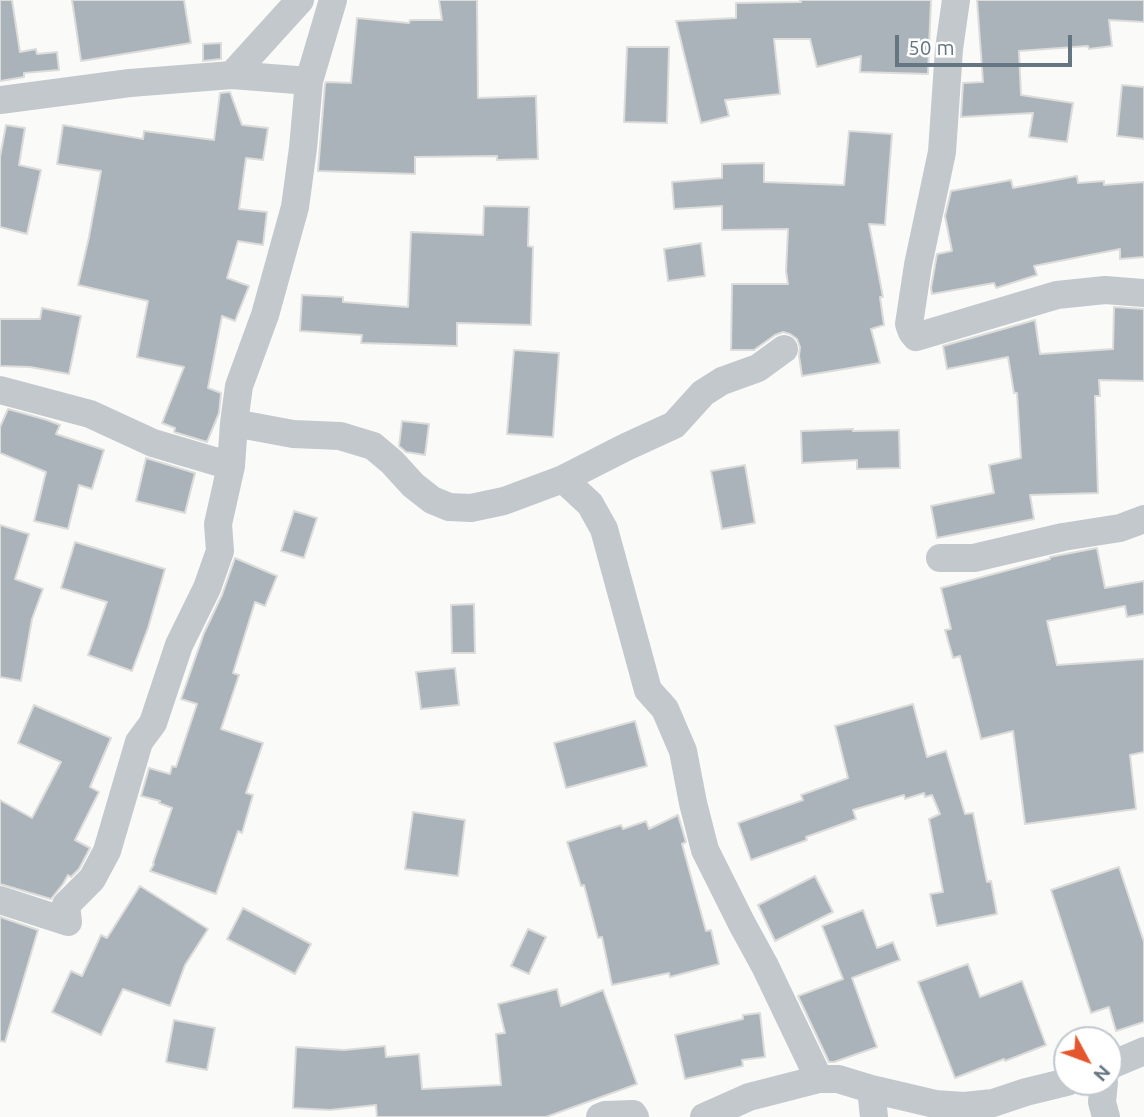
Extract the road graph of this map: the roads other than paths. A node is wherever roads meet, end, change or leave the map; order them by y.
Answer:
1 (300, 0) edge
2 (333, 0) edge
3 (956, 0) edge
4 (232, 75) junction
5 (309, 81) junction
6 (0, 100) edge
7 (1144, 293) edge
8 (784, 349) dead end
9 (0, 390) edge
10 (234, 423) junction
11 (231, 466) junction
12 (563, 479) junction
13 (1144, 519) edge
14 (940, 558) dead end
15 (0, 900) edge
16 (1144, 1051) edge
17 (1123, 1060) edge
18 (819, 1079) junction
19 (1053, 1085) edge
20 (871, 1089) junction
21 (604, 1116) edge
22 (635, 1117) edge
23 (704, 1117) edge
24 (874, 1117) edge

1 - 4 street
2 - 5 street
3 - 7 street
4 - 5 street
4 - 6 street
5 - 10 street
8 - 12 street
9 - 11 street
10 - 11 street
10 - 12 street
11 - 15 street
12 - 18 street
13 - 14 street
16 - 17 street
18 - 20 street
18 - 23 street
19 - 20 street
20 - 24 street
21 - 22 street

